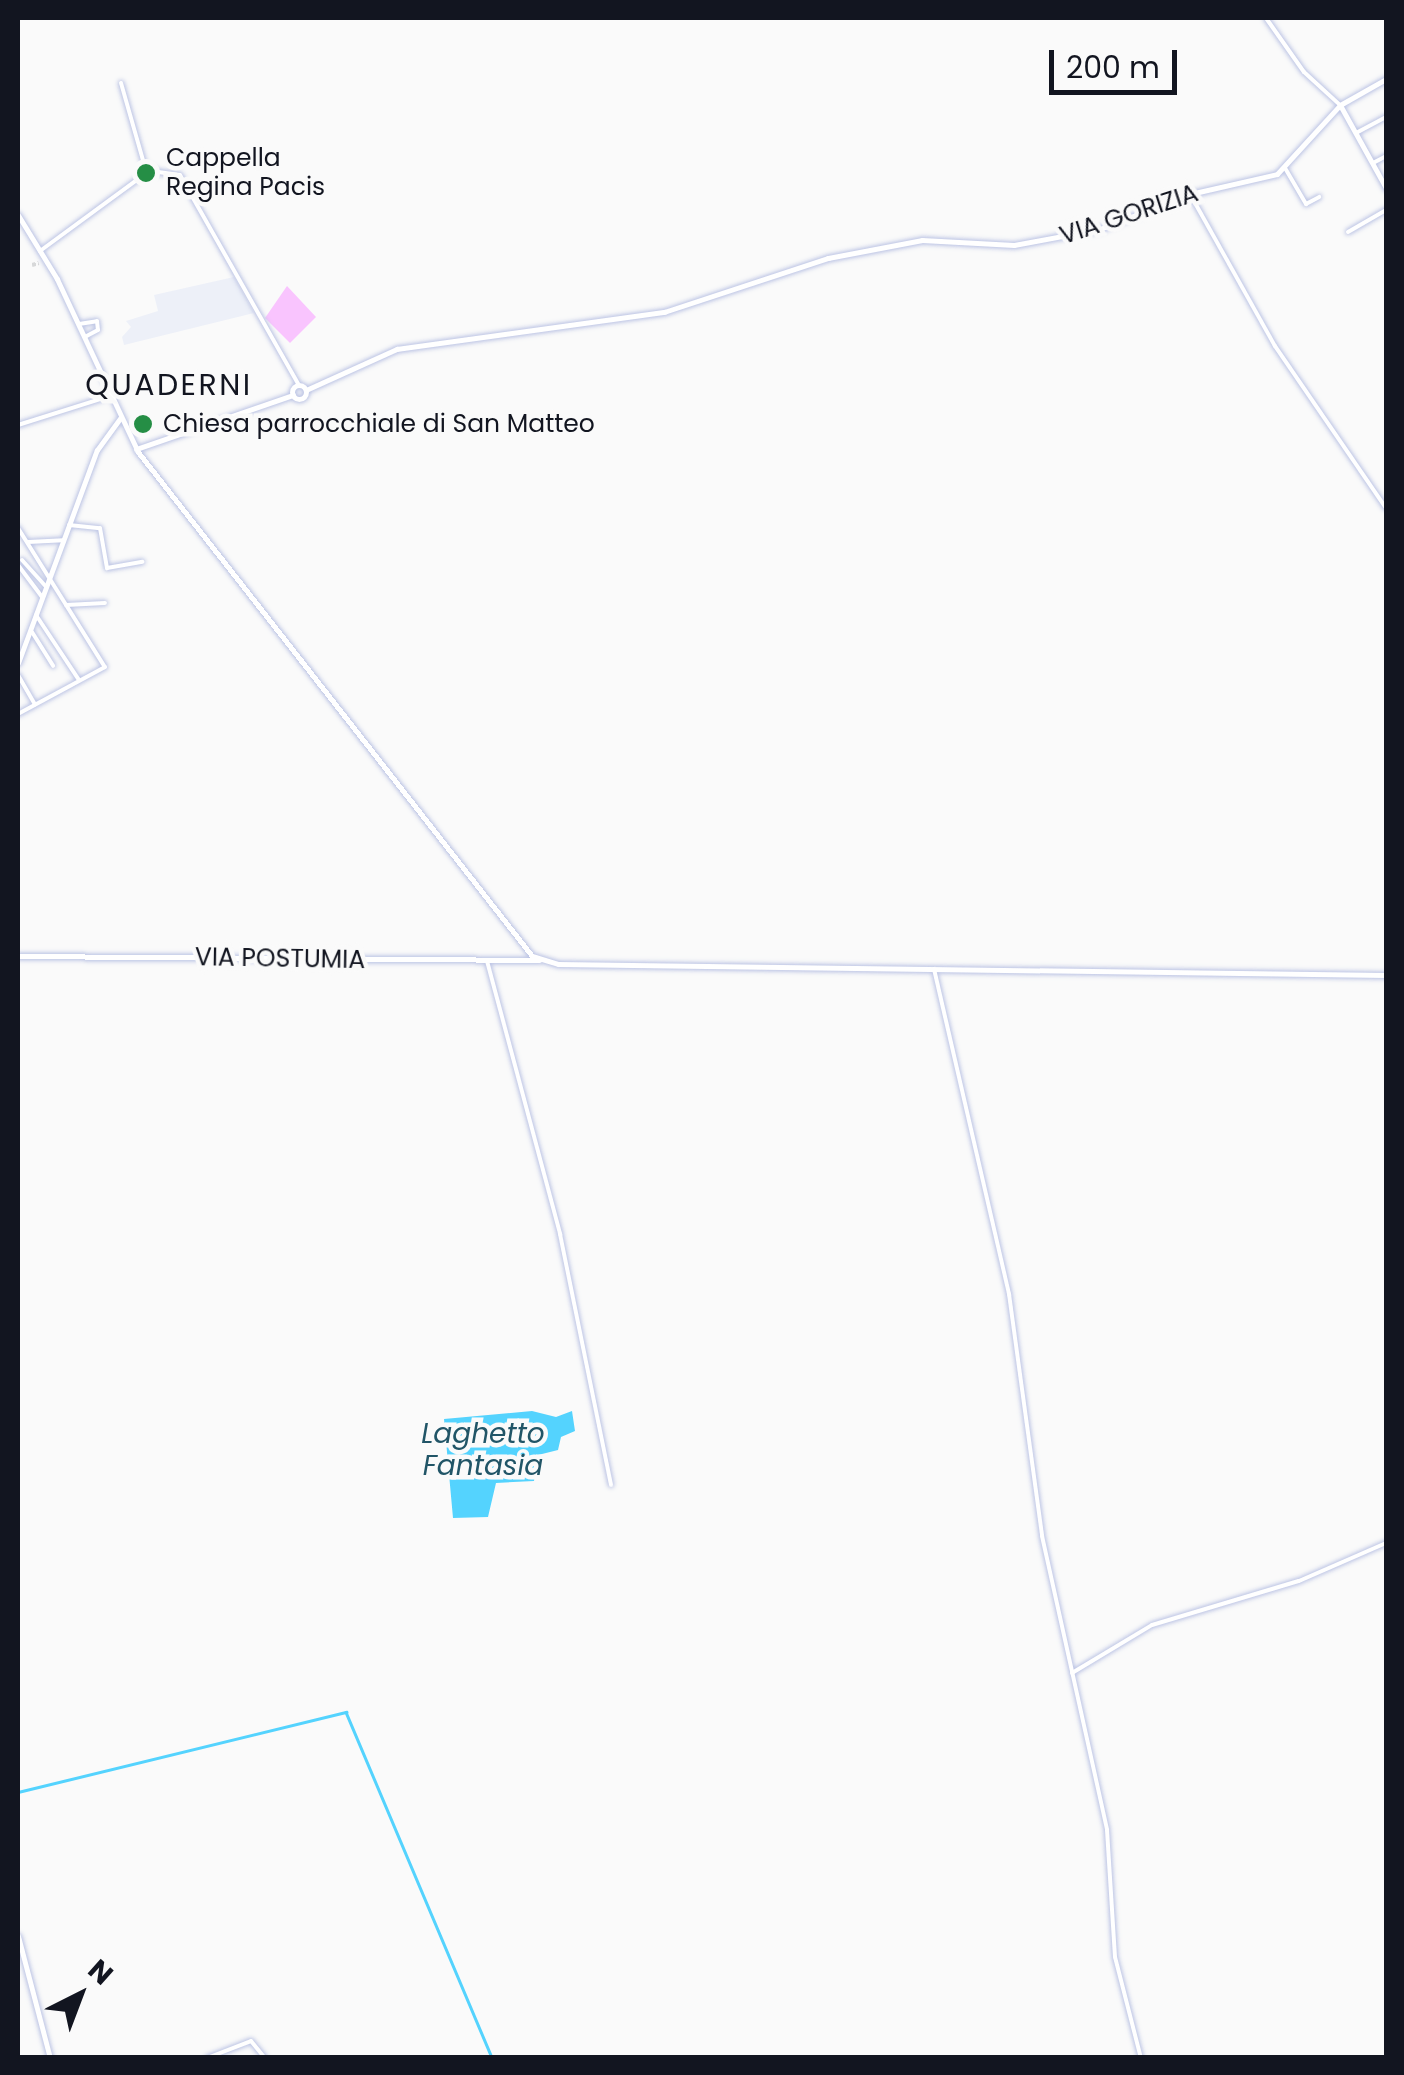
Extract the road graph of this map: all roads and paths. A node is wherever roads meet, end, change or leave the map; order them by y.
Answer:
1 (1266, 18) edge
2 (1386, 79) edge
3 (121, 83) dead end
4 (1340, 105) junction
5 (1386, 117) edge
6 (1356, 132) junction
7 (1386, 156) edge
8 (1373, 163) junction
9 (1285, 168) junction
10 (144, 174) junction
11 (1386, 188) edge
12 (1190, 194) junction
13 (1319, 197) dead end
14 (1386, 210) edge
15 (18, 215) edge
16 (1348, 232) dead end
17 (40, 251) junction
18 (79, 324) junction
19 (85, 336) junction
20 (299, 384) junction
21 (306, 390) junction
22 (293, 395) junction
23 (110, 396) junction
24 (120, 418) junction
25 (18, 425) edge
26 (136, 449) junction
27 (1386, 508) edge
28 (69, 525) junction
29 (18, 528) edge
30 (63, 540) junction
31 (26, 542) junction
32 (20, 562) edge
33 (142, 562) dead end
34 (49, 578) junction
35 (46, 587) junction
36 (42, 597) junction
37 (105, 603) dead end
38 (66, 605) junction
39 (36, 615) junction
40 (30, 630) junction
41 (20, 648) edge
42 (18, 663) edge
43 (54, 666) dead end
44 (18, 675) edge
45 (79, 680) junction
46 (36, 704) junction
47 (18, 714) edge
48 (18, 956) edge
49 (542, 960) junction
50 (487, 961) junction
51 (934, 969) junction
52 (1386, 975) edge
53 (611, 1485) dead end
54 (1386, 1543) edge
55 (1072, 1673) junction
56 (18, 1936) edge
57 (47, 2057) edge
58 (211, 2057) edge
59 (264, 2058) edge
60 (1141, 2058) edge

1 - 4 street
2 - 4 main road
3 - 10 street
4 - 6 main road
4 - 9 main road
5 - 6 street
6 - 8 main road
7 - 8 street
8 - 11 main road
9 - 12 main road, VIA GORIZIA
9 - 13 street
10 - 17 street
10 - 20 street
12 - 21 main road, VIA GORIZIA
12 - 27 street
14 - 16 street
15 - 17 main road
17 - 18 main road
18 - 19 main road
18 - 19 street
19 - 23 main road
20 - 21 main road
20 - 22 main road
21 - 22 main road, VIA GORIZIA
22 - 26 main road, VIA GORIZIA
23 - 24 main road
23 - 25 street
24 - 26 main road
24 - 28 main road
26 - 49 main road
28 - 30 main road
28 - 33 street
29 - 31 street
30 - 31 street
30 - 34 main road
31 - 34 street
32 - 35 street
32 - 36 street
34 - 35 main road
34 - 38 street
35 - 36 main road
36 - 39 main road
37 - 38 street
38 - 45 street
39 - 40 main road
39 - 45 street
40 - 41 main road
40 - 43 street
41 - 42 main road
44 - 46 street
45 - 46 street
46 - 47 street
48 - 50 main road, VIA POSTUMIA
49 - 50 main road, VIA POSTUMIA
49 - 51 main road, VIA POSTUMIA
50 - 53 street
51 - 52 main road, VIA POSTUMIA
51 - 55 street
54 - 55 street
55 - 60 street
56 - 57 main road
58 - 59 street

